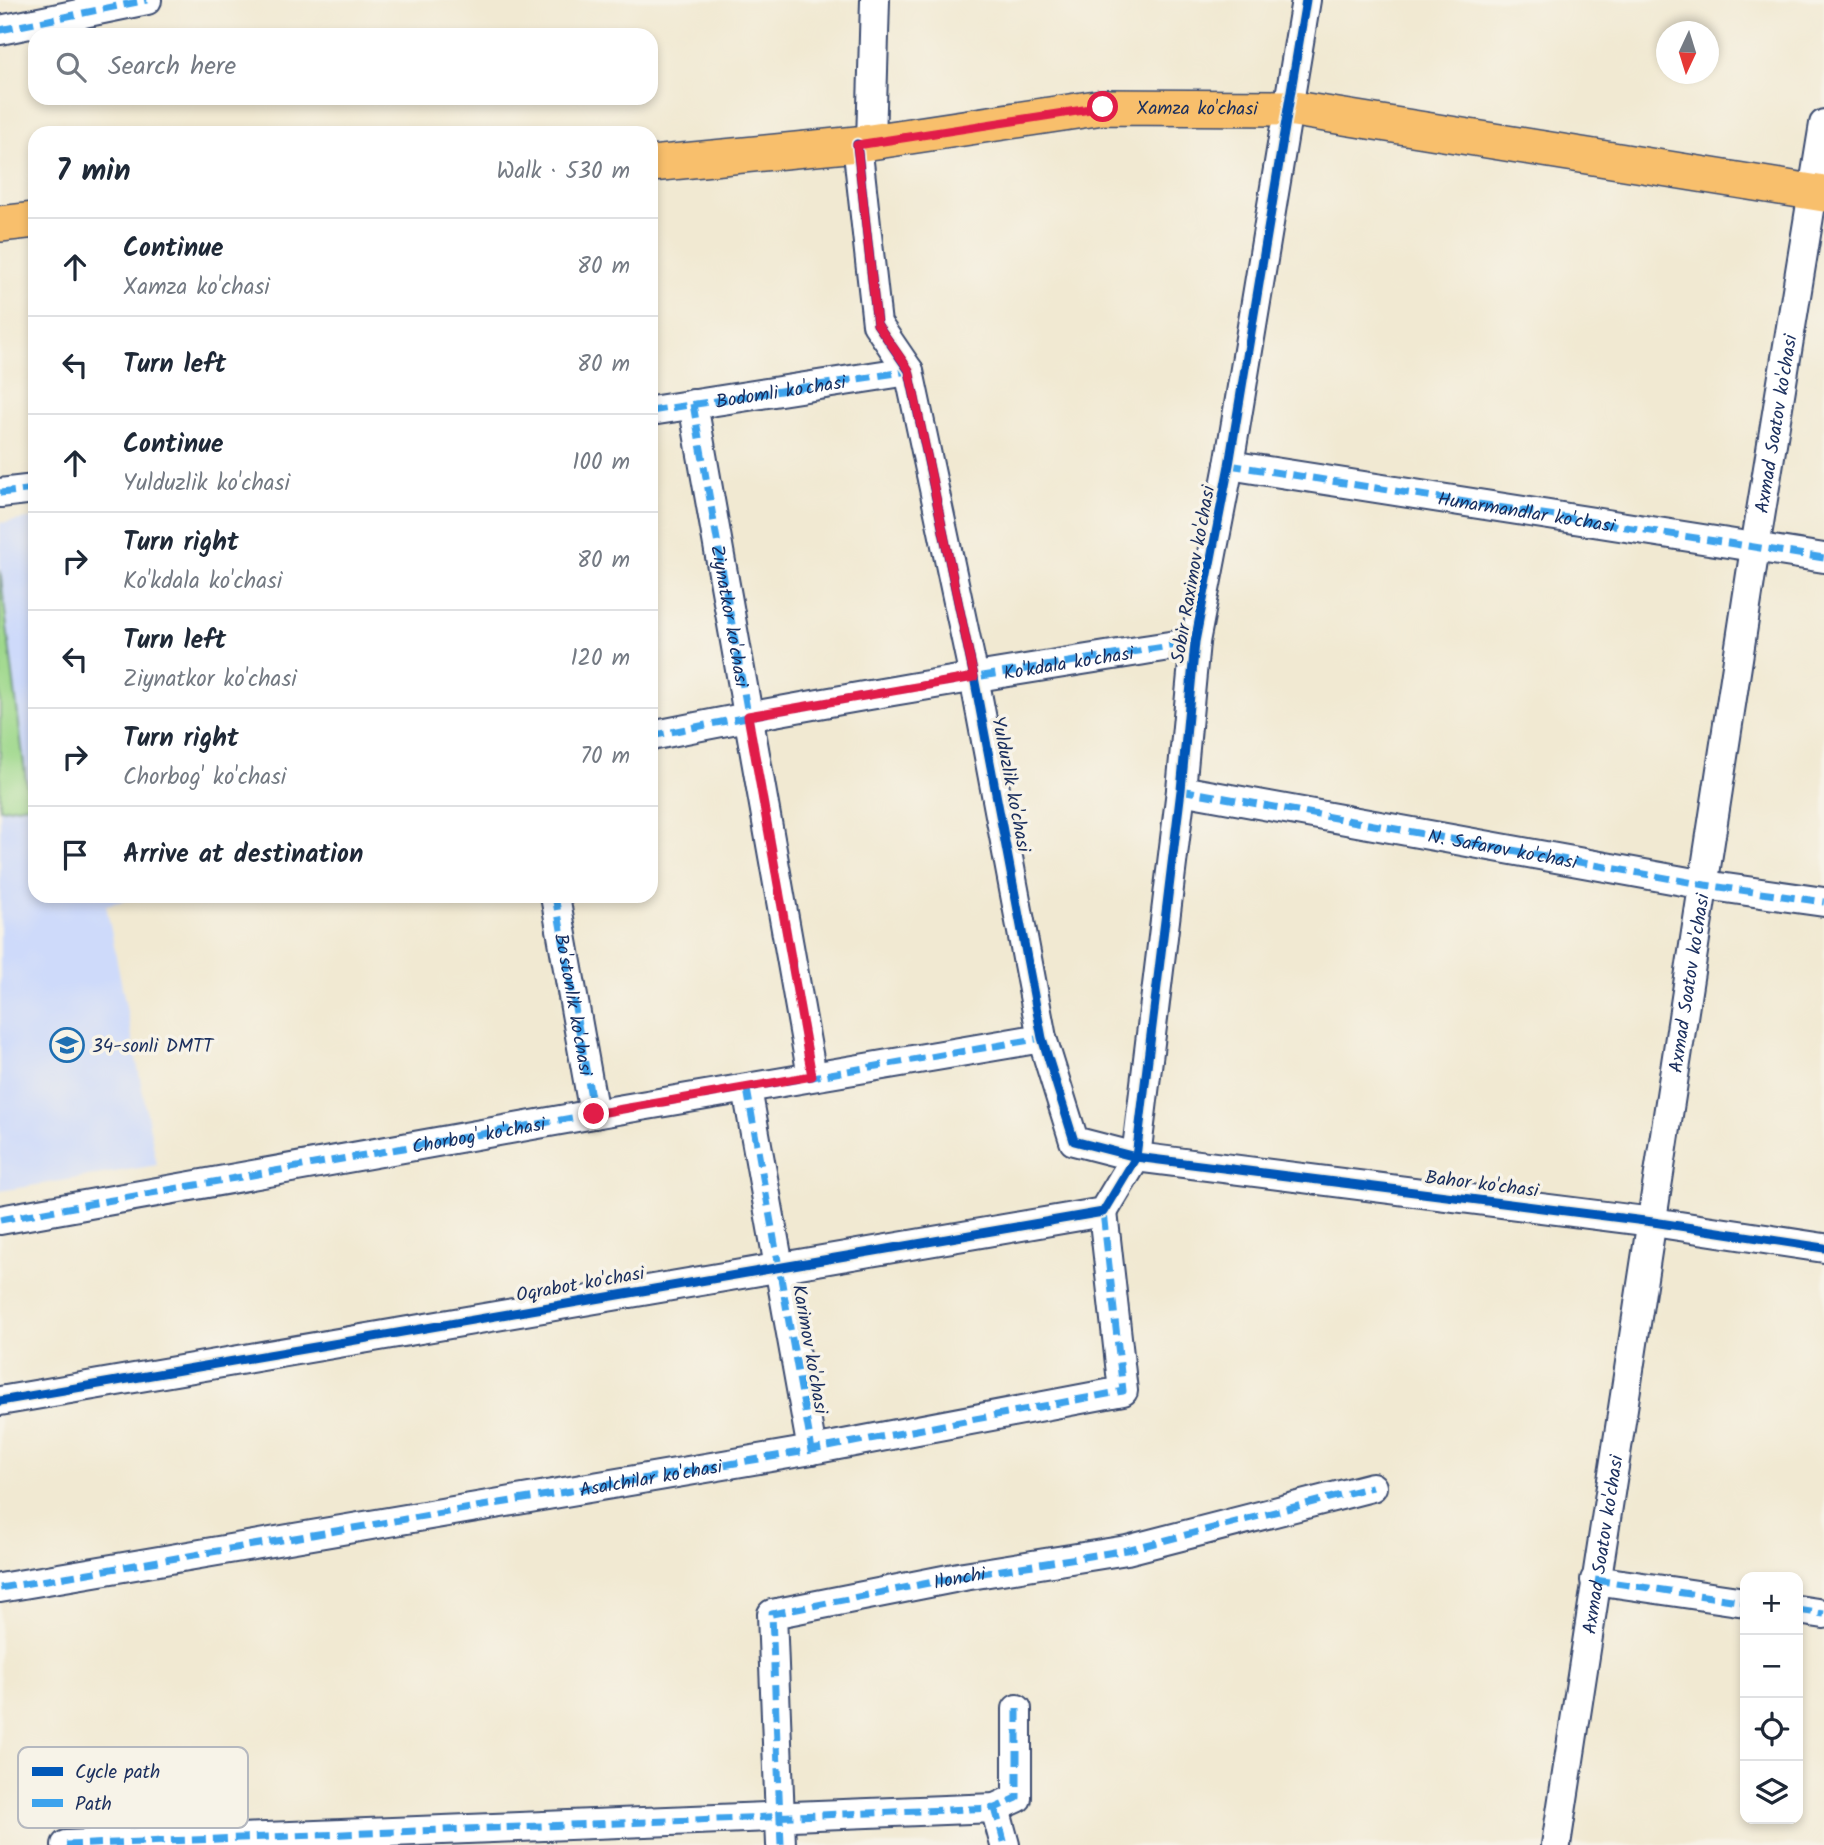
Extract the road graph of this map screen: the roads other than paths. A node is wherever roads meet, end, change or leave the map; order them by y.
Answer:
1 (147, 0) edge
2 (875, 0) edge
3 (1306, 0) edge
4 (0, 30) edge
5 (1289, 108) junction
6 (1824, 124) edge
7 (864, 144) junction
8 (658, 162) edge
9 (1818, 193) edge
10 (28, 221) edge
11 (0, 223) edge
12 (909, 370) junction
13 (693, 404) junction
14 (658, 410) edge
15 (1228, 464) junction
16 (28, 490) edge
17 (0, 493) edge
18 (1755, 548) junction
19 (1824, 558) edge
20 (1195, 642) junction
21 (974, 677) junction
22 (748, 716) junction
23 (658, 735) edge
24 (1181, 790) junction
25 (1705, 885) junction
26 (1824, 902) edge
27 (556, 903) edge
28 (1042, 1038) junction
29 (812, 1076) junction
30 (747, 1089) junction
31 (594, 1114) junction
32 (1136, 1157) junction
33 (1103, 1212) junction
34 (0, 1220) edge
35 (1653, 1222) junction
36 (1824, 1248) edge
37 (779, 1267) junction
38 (0, 1401) edge
39 (812, 1450) junction
40 (1372, 1487) dead end
41 (1595, 1580) junction
42 (0, 1588) edge
43 (1740, 1601) edge
44 (1803, 1611) edge
45 (1824, 1614) edge
46 (1017, 1709) dead end
47 (995, 1808) junction
48 (780, 1816) junction
49 (66, 1845) edge
50 (781, 1845) edge
51 (1005, 1845) edge
52 (1556, 1845) edge

1 - 4 street
2 - 7 street
3 - 5 street, Sobir Raximov ko'chasi
5 - 7 main road, Xamza ko'chasi
5 - 9 main road, Xamza ko'chasi
5 - 15 street, Sobir Raximov ko'chasi
6 - 9 street, Axmad Soatov ko'chasi
7 - 8 main road, Xamza ko'chasi
7 - 12 street
9 - 18 street, Axmad Soatov ko'chasi
10 - 11 main road
12 - 13 street, Bodomli ko'chasi
12 - 21 street, Yulduzlik ko'chasi
13 - 14 street, Bodomli ko'chasi
13 - 22 street, Ziynatkor ko'chasi
15 - 18 street, Hunarmandlar ko'chasi
15 - 20 street, Sobir Raximov ko'chasi
16 - 17 street
18 - 19 street, Hunarmandlar ko'chasi
18 - 25 street, Axmad Soatov ko'chasi
20 - 21 street, Ko'kdala ko'chasi
20 - 24 street, Sobir Raximov ko'chasi
21 - 22 street, Ko'kdala ko'chasi
21 - 28 street, Yulduzlik ko'chasi
22 - 23 street, Ko'kdala ko'chasi
22 - 29 street, Ziynatkor ko'chasi
24 - 25 street, N. Safarov ko'chasi
24 - 32 street, Sobir Raximov ko'chasi
25 - 26 street, N. Safarov ko'chasi
25 - 35 street, Axmad Soatov ko'chasi
27 - 31 street, Bo'stonlik ko'chasi
28 - 29 street, Chorbog' ko'chasi
28 - 32 street, Yulduzlik ko'chasi
29 - 30 street, Chorbog' ko'chasi
30 - 31 street, Chorbog' ko'chasi
30 - 37 street, Karimov ko'chasi
31 - 34 street, Chorbog' ko'chasi
32 - 33 street
32 - 35 street, Bahor ko'chasi
33 - 37 street, Oqrabot ko'chasi
33 - 39 street, Asalchilar ko'chasi
35 - 36 street, Bahor ko'chasi
35 - 41 street, Axmad Soatov ko'chasi
37 - 38 street, Oqrabot ko'chasi
37 - 39 street, Karimov ko'chasi
39 - 42 street, Asalchilar ko'chasi
40 - 48 street, Ilonchi
41 - 43 street
41 - 52 street, Axmad Soatov ko'chasi
44 - 45 street
46 - 47 street
47 - 48 street
47 - 51 street
48 - 49 street
48 - 50 street, Ilonchi

